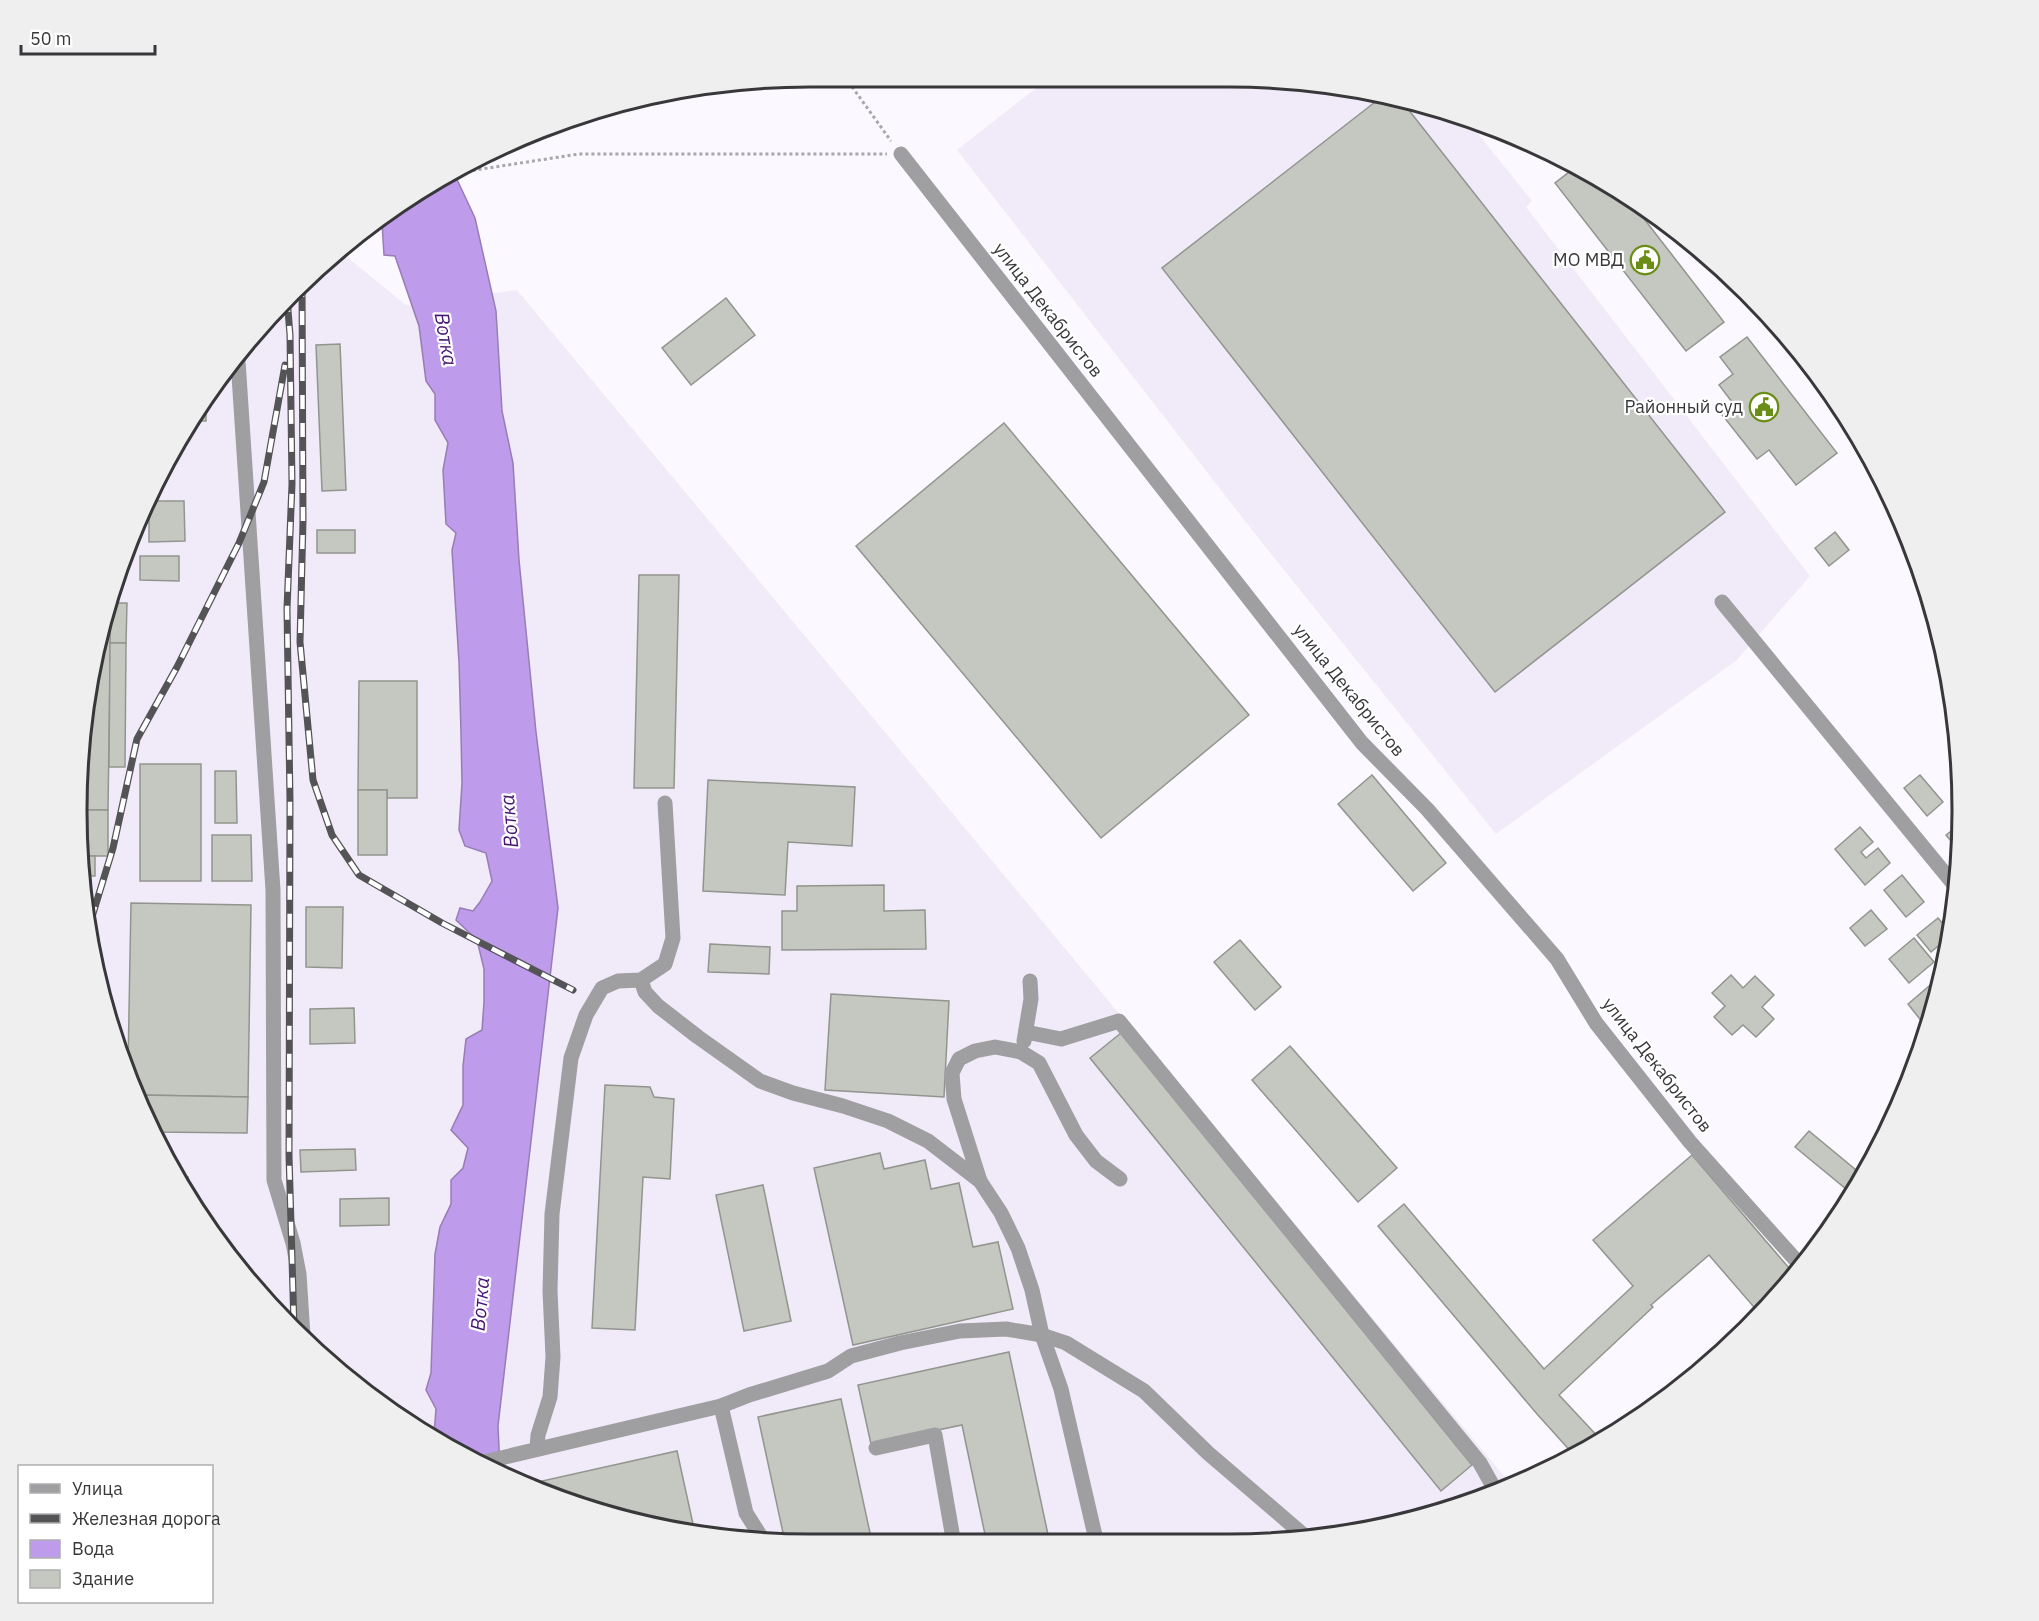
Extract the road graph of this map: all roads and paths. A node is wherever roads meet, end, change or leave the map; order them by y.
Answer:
1 (852, 87) edge
2 (901, 154) junction
3 (475, 171) edge
4 (238, 368) edge
5 (1722, 602) dead end
6 (665, 803) dead end
7 (1948, 878) edge
8 (641, 980) junction
9 (1030, 981) dead end
10 (1026, 1032) junction
11 (1021, 1052) junction
12 (1120, 1179) dead end
13 (980, 1181) junction
14 (1795, 1259) edge
15 (302, 1325) edge
16 (1042, 1335) junction
17 (722, 1406) junction
18 (876, 1448) dead end
19 (537, 1449) junction
20 (493, 1460) edge
21 (1492, 1484) edge
22 (1298, 1530) edge
23 (758, 1532) edge
24 (952, 1534) edge
25 (1095, 1534) edge

1 - 2 path
2 - 3 path
2 - 14 street, улица Декабристов
4 - 15 street
5 - 7 street
6 - 8 street
8 - 13 street
8 - 19 street
9 - 10 street
10 - 11 street
10 - 21 street
11 - 12 street
11 - 13 street
13 - 16 street
16 - 17 street
16 - 22 street
16 - 25 street
17 - 19 street
17 - 23 street
18 - 24 street
19 - 20 street

